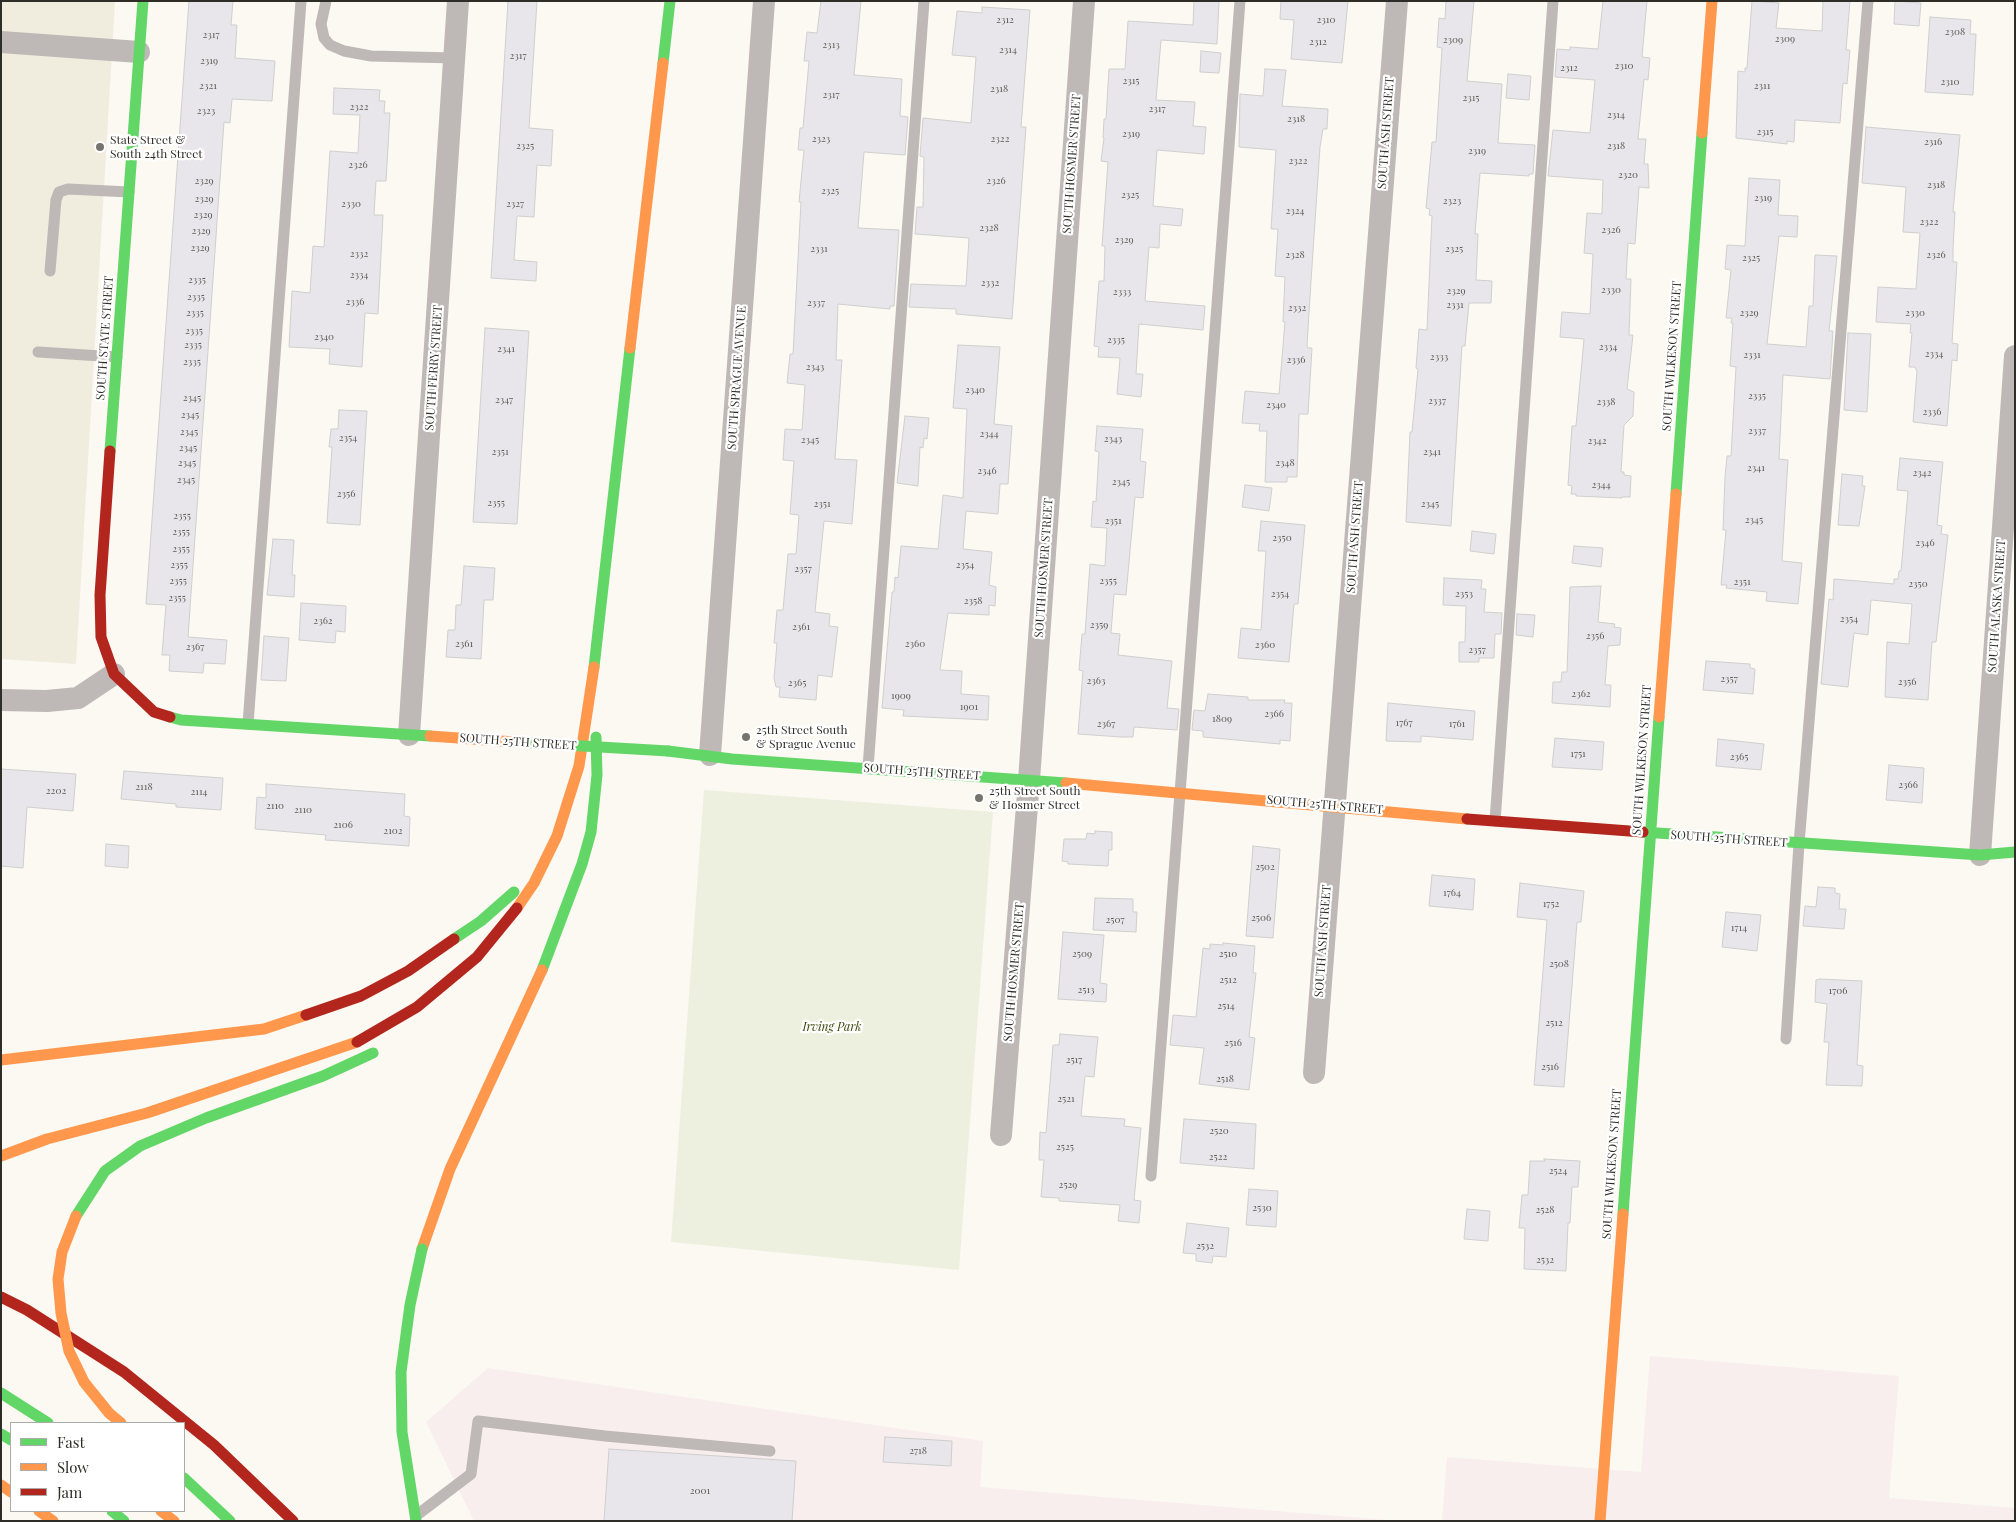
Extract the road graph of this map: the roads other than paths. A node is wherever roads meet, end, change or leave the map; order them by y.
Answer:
1 (143, 1) edge
2 (301, 1) edge
3 (326, 1) edge
4 (458, 1) edge
5 (670, 1) edge
6 (764, 1) edge
7 (924, 1) edge
8 (1084, 1) edge
9 (1240, 1) edge
10 (1397, 1) edge
11 (1553, 1) edge
12 (1712, 1) edge
13 (1868, 1) edge
14 (1, 42) edge
15 (139, 52) junction
16 (454, 58) junction
17 (129, 192) junction
18 (50, 271) dead end
19 (38, 352) dead end
20 (2015, 356) edge
21 (117, 357) junction
22 (114, 674) junction
23 (593, 678) junction
24 (1, 700) edge
25 (248, 724) junction
26 (409, 735) junction
27 (710, 755) junction
28 (868, 768) junction
29 (1029, 780) junction
30 (1181, 793) junction
31 (1334, 806) junction
32 (1494, 820) junction
33 (1651, 833) junction
34 (557, 836) junction
35 (1799, 844) junction
36 (2015, 852) edge
37 (1980, 855) junction
38 (447, 983) junction
39 (421, 1019) dead end
40 (1786, 1040) dead end
41 (384, 1047) dead end
42 (1, 1060) edge
43 (1314, 1073) dead end
44 (1000, 1135) dead end
45 (1, 1156) edge
46 (1151, 1176) dead end
47 (1, 1297) edge
48 (1, 1393) edge
49 (46, 1422) edge
50 (120, 1422) edge
51 (184, 1422) edge
52 (185, 1422) edge
53 (770, 1450) dead end
54 (185, 1479) edge
55 (40, 1512) edge
56 (113, 1512) edge
57 (162, 1512) edge
58 (53, 1521) edge
59 (124, 1521) edge
60 (174, 1521) edge
61 (230, 1521) edge
62 (293, 1521) edge
63 (409, 1521) edge
64 (416, 1521) edge
65 (1600, 1521) edge

1 - 15 main road, SOUTH STATE STREET
2 - 25 lane
3 - 16 lane
4 - 16 street, SOUTH FERRY STREET
5 - 23 main road
6 - 27 street, SOUTH SPRAGUE AVENUE
7 - 28 lane
8 - 29 street, SOUTH HOSMER STREET
9 - 30 lane
10 - 31 street, SOUTH ASH STREET
11 - 32 lane
12 - 33 main road, SOUTH WILKESON STREET
13 - 35 lane
14 - 15 street
15 - 17 main road, SOUTH STATE STREET
16 - 26 street, SOUTH FERRY STREET
17 - 18 lane
17 - 21 main road, SOUTH STATE STREET
19 - 21 lane
20 - 37 street, SOUTH ALASKA STREET
21 - 22 main road, SOUTH STATE STREET
22 - 24 street
22 - 25 main road, SOUTH 25TH STREET
23 - 34 main road
23 - 64 main road, bridge
25 - 26 main road, SOUTH 25TH STREET
26 - 27 main road, SOUTH 25TH STREET, bridge
27 - 28 main road, SOUTH 25TH STREET
28 - 29 main road, SOUTH 25TH STREET
29 - 30 main road, SOUTH 25TH STREET
29 - 44 street, SOUTH HOSMER STREET
30 - 31 main road, SOUTH 25TH STREET
30 - 46 lane
31 - 32 main road, SOUTH 25TH STREET
31 - 43 street, SOUTH ASH STREET
32 - 33 main road, SOUTH 25TH STREET
33 - 35 main road, SOUTH 25TH STREET
33 - 65 main road, SOUTH WILKESON STREET
34 - 38 main road
34 - 42 main road
35 - 37 main road, SOUTH 25TH STREET
35 - 40 lane
36 - 37 main road, SOUTH 25TH STREET
38 - 39 main road
38 - 45 main road
41 - 50 main road, bridge
47 - 51 main road
48 - 49 main road
52 - 62 main road
53 - 63 lane
54 - 61 main road
55 - 58 main road
56 - 59 main road
57 - 60 main road

